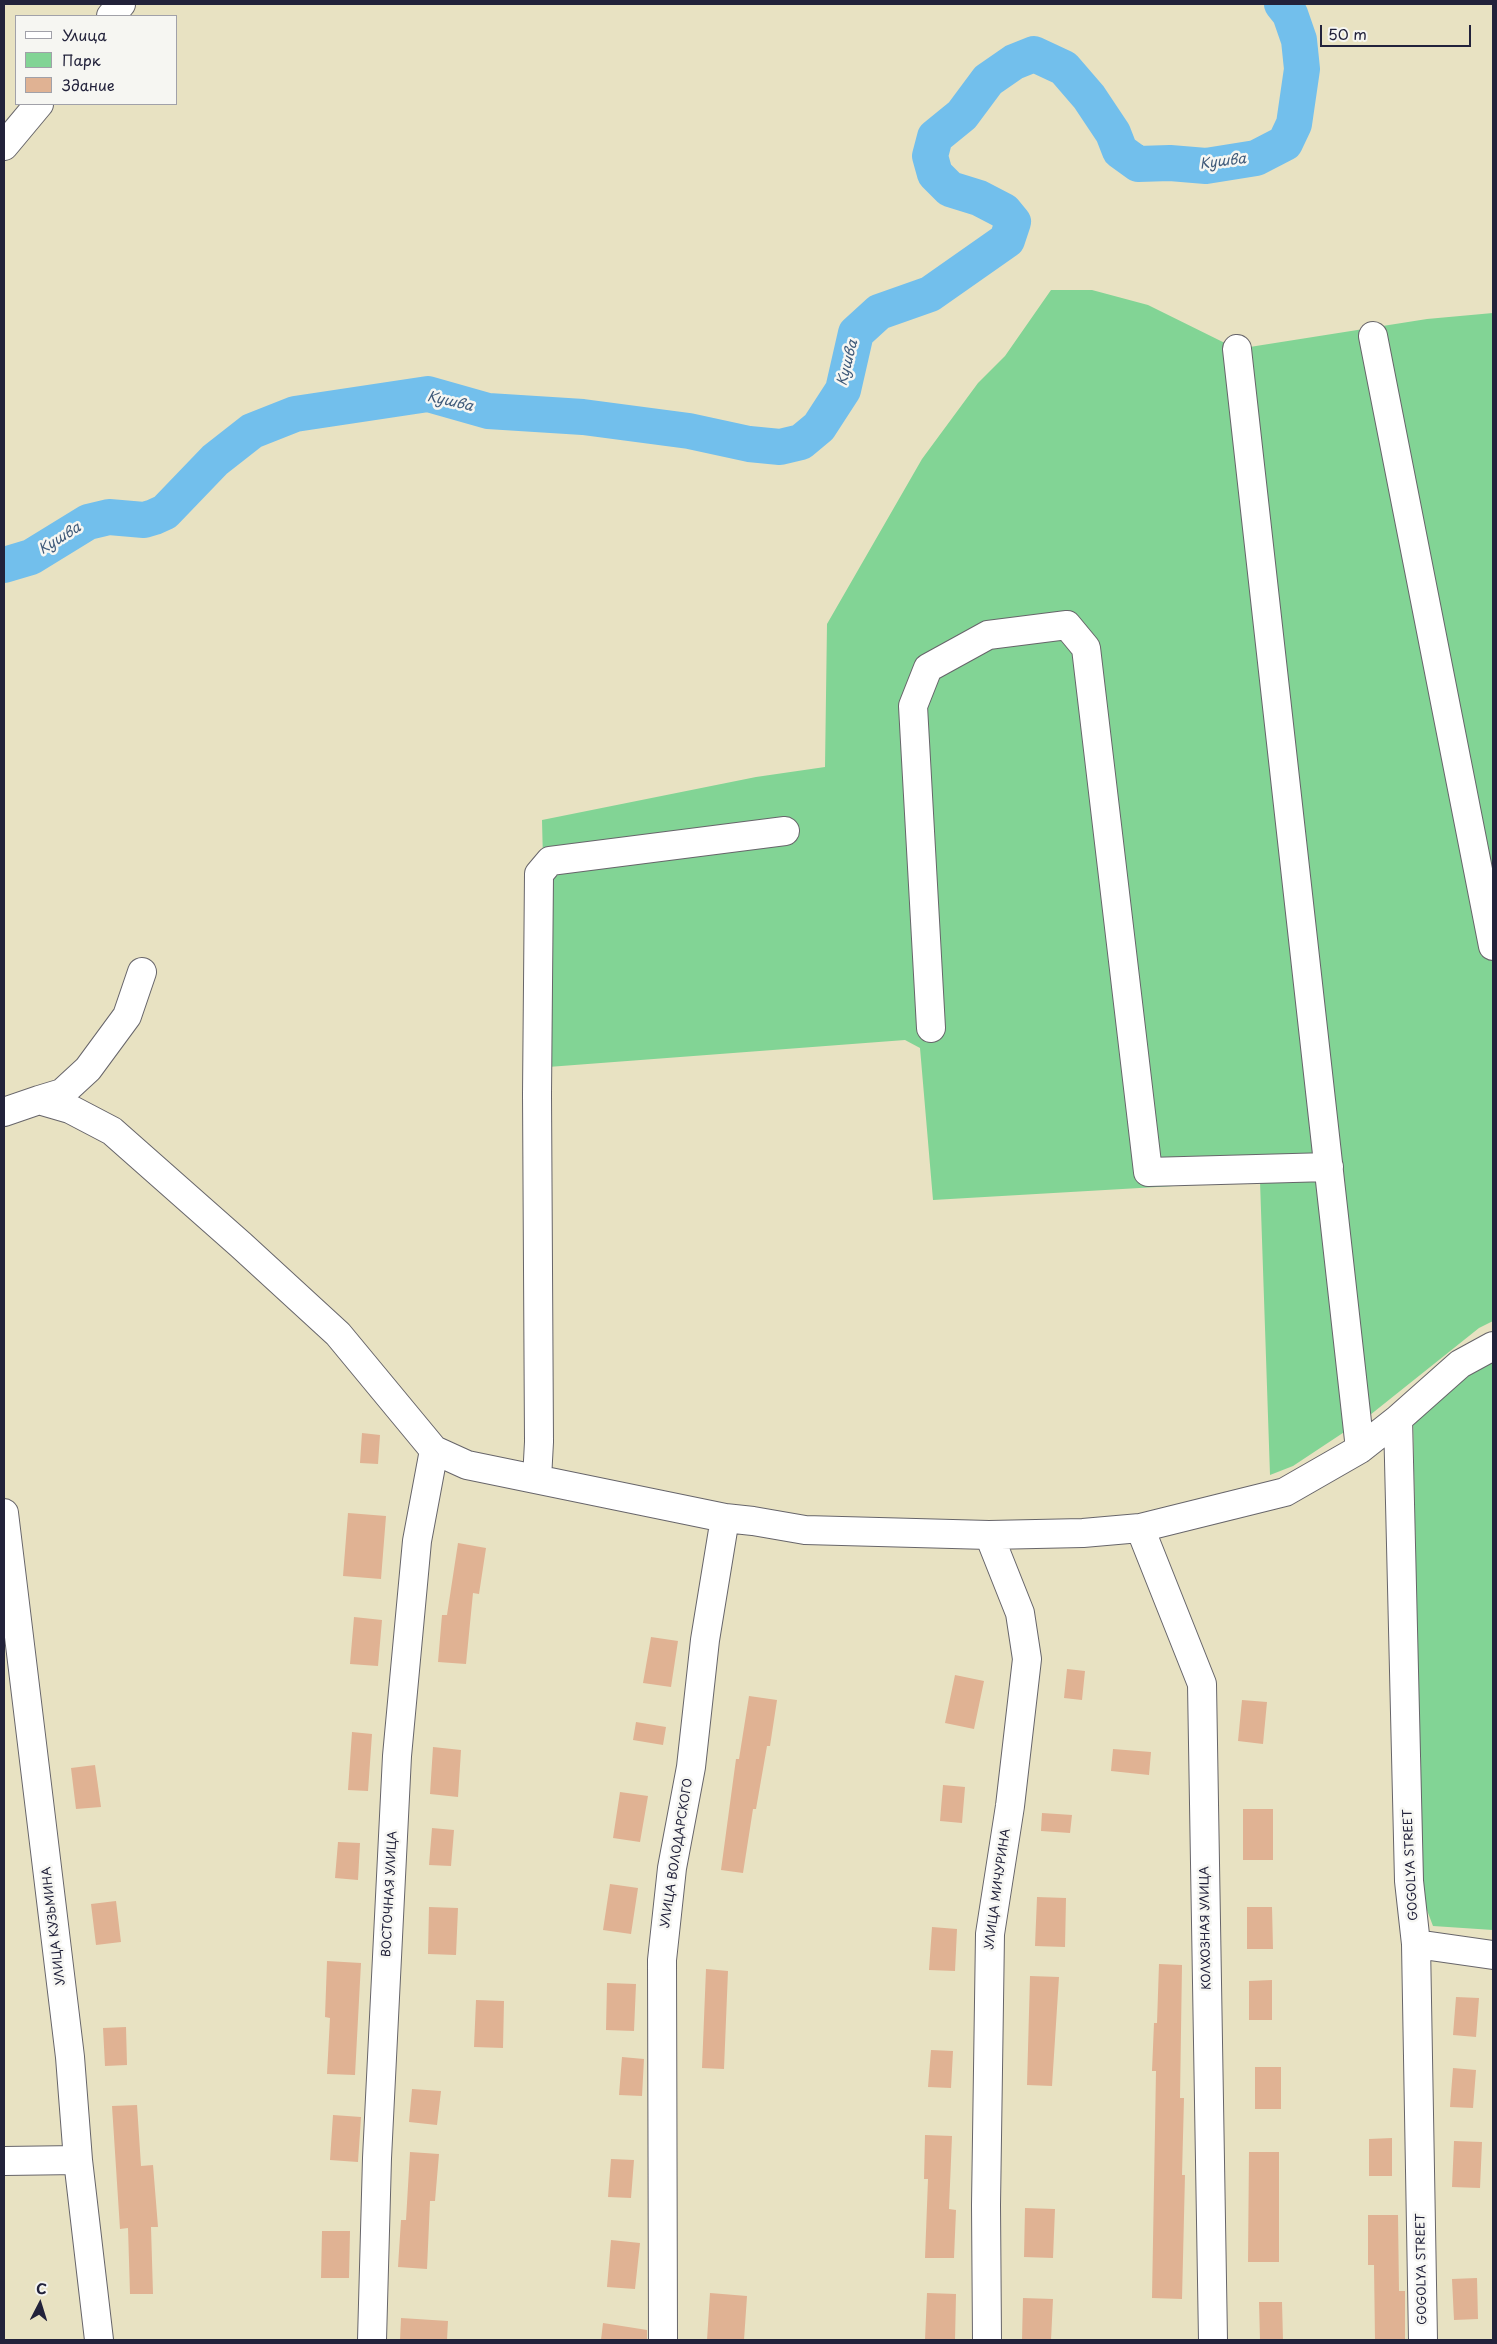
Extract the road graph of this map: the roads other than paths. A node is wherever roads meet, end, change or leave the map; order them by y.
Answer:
1 (121, 4) edge
2 (112, 15) edge
3 (38, 105) edge
4 (4, 146) edge
5 (1373, 336) dead end
6 (1237, 349) dead end
7 (785, 832) dead end
8 (1493, 946) edge
9 (142, 972) dead end
10 (931, 1028) dead end
11 (38, 1100) junction
12 (4, 1112) edge
13 (1329, 1167) junction
14 (1493, 1346) edge
15 (1398, 1419) junction
16 (1360, 1449) junction
17 (434, 1450) junction
18 (537, 1479) junction
19 (4, 1513) edge
20 (725, 1518) junction
21 (1140, 1528) junction
22 (989, 1535) junction
23 (1416, 1944) junction
24 (1493, 1955) edge
25 (78, 2160) junction
26 (4, 2161) edge
27 (99, 2340) edge
28 (372, 2340) edge
29 (663, 2340) edge
30 (987, 2340) edge
31 (1212, 2340) edge
32 (1423, 2340) edge

1 - 2 street
3 - 4 street
5 - 8 street
6 - 13 street
7 - 18 street
9 - 11 street
10 - 13 street
11 - 12 street
11 - 17 street
13 - 16 street
14 - 15 street
15 - 16 street
15 - 23 street, GOGOLYA STREET
16 - 21 street
17 - 18 street
17 - 28 street, ВОСТОЧНАЯ УЛИЦА
18 - 20 street
19 - 25 street, УЛИЦА КУЗЬМИНА
20 - 22 street
20 - 29 street, УЛИЦА ВОЛОДАРСКОГО
21 - 22 street
21 - 31 street, КОЛХОЗНАЯ УЛИЦА
22 - 30 street, УЛИЦА МИЧУРИНА
23 - 24 street
23 - 32 street, GOGOLYA STREET
25 - 26 street
25 - 27 street, УЛИЦА КУЗЬМИНА

